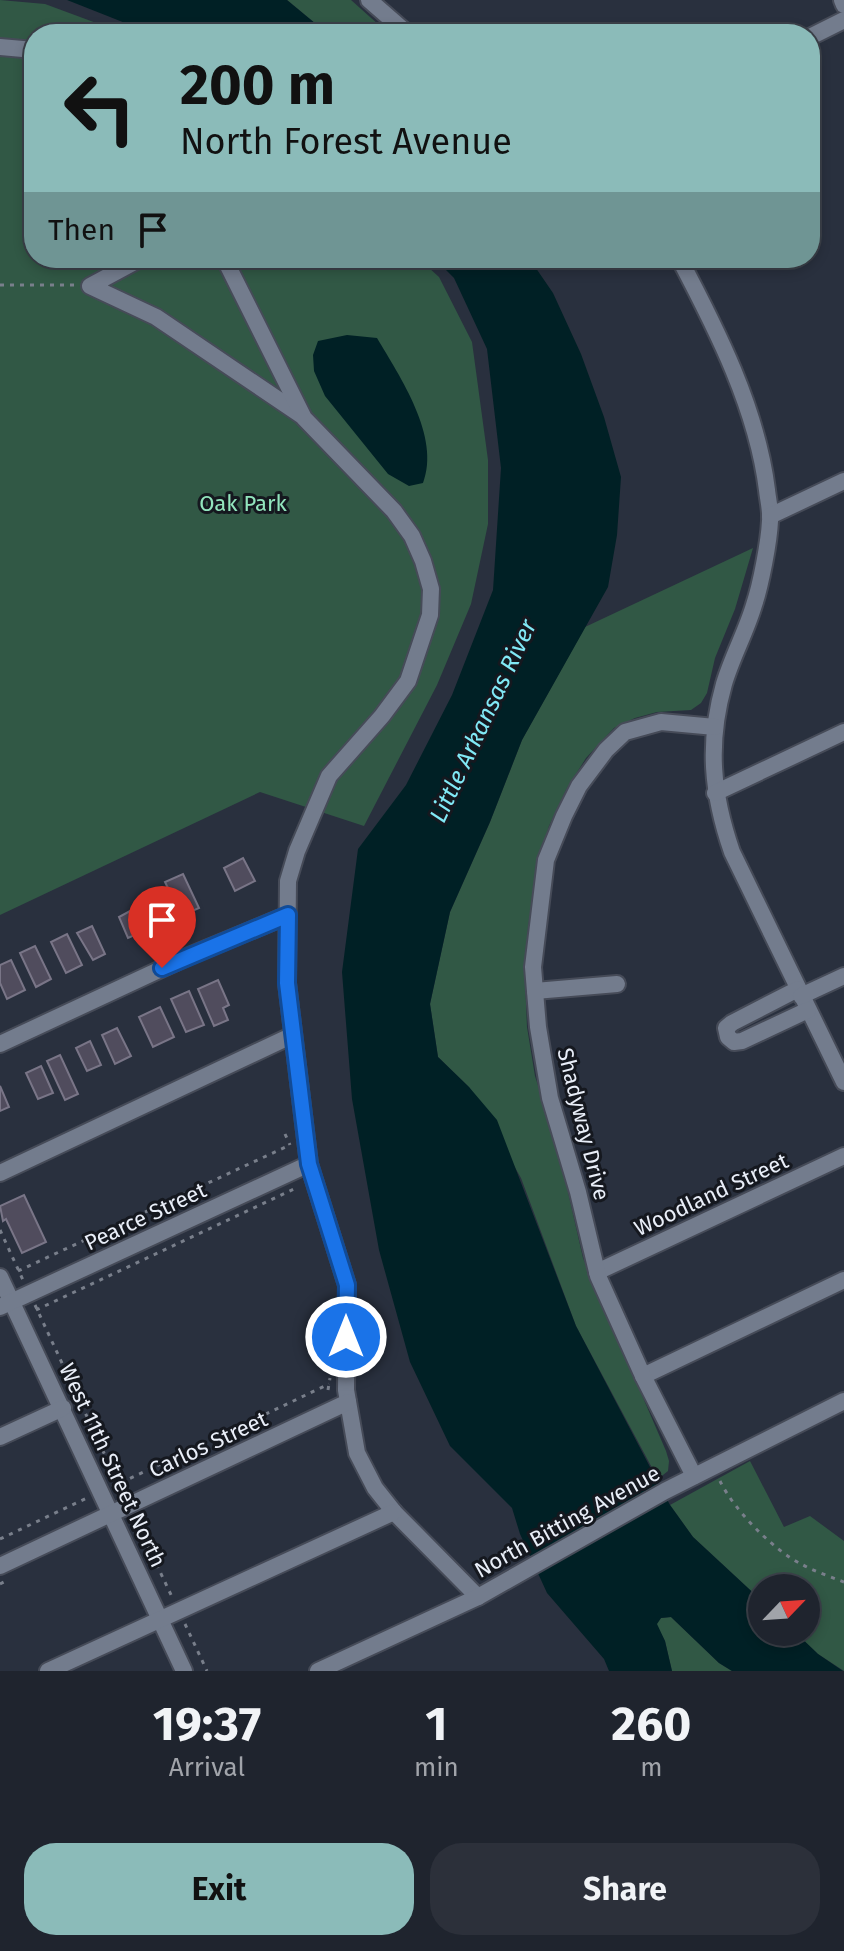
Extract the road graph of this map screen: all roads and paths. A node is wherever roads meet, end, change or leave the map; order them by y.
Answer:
1 (369, 0) edge
2 (844, 20) edge
3 (397, 24) edge
4 (820, 32) edge
5 (0, 47) edge
6 (24, 49) edge
7 (123, 268) edge
8 (229, 268) edge
9 (684, 268) edge
10 (0, 285) edge
11 (90, 286) junction
12 (304, 418) junction
13 (844, 481) edge
14 (770, 516) junction
15 (715, 727) junction
16 (844, 732) edge
17 (715, 793) junction
18 (288, 915) junction
19 (844, 976) edge
20 (617, 984) dead end
21 (535, 991) junction
22 (802, 998) junction
23 (293, 1035) junction
24 (0, 1044) edge
25 (844, 1082) edge
26 (285, 1134) dead end
27 (290, 1145) junction
28 (844, 1156) edge
29 (304, 1166) junction
30 (0, 1173) edge
31 (0, 1230) edge
32 (19, 1271) junction
33 (597, 1272) junction
34 (0, 1278) edge
35 (844, 1280) edge
36 (33, 1301) junction
37 (10, 1309) edge
38 (330, 1374) dead end
39 (643, 1376) junction
40 (329, 1384) junction
41 (328, 1390) dead end
42 (348, 1402) junction
43 (841, 1404) edge
44 (63, 1408) junction
45 (0, 1437) edge
46 (694, 1476) junction
47 (719, 1477) dead end
48 (118, 1483) junction
49 (101, 1492) junction
50 (129, 1505) junction
51 (394, 1512) junction
52 (112, 1514) junction
53 (0, 1539) edge
54 (0, 1566) edge
55 (844, 1582) edge
56 (478, 1597) junction
57 (178, 1610) junction
58 (160, 1618) junction
59 (48, 1671) edge
60 (184, 1671) edge
61 (207, 1671) edge
62 (318, 1671) edge

1 - 3 street
2 - 4 street
5 - 6 street
7 - 11 street
8 - 12 street
9 - 14 street
10 - 11 path
11 - 12 street
12 - 18 street
13 - 14 street
14 - 15 street
15 - 17 street
15 - 21 street, Shadyway Drive
16 - 17 street
17 - 22 street
18 - 23 street
18 - 24 street
19 - 22 street
20 - 21 street
21 - 33 street, Shadyway Drive
22 - 25 street
23 - 29 street
23 - 30 street
26 - 27 path
27 - 29 path
27 - 32 path
28 - 33 street, Woodland Street
29 - 36 street, Pearce Street
29 - 36 path
29 - 42 street
31 - 32 path
32 - 34 path
32 - 36 path
33 - 39 street, Shadyway Drive
34 - 37 street, West 11th Street North
35 - 39 street
36 - 37 street, Pearce Street
36 - 37 path
36 - 48 path
37 - 44 street, West 11th Street North
38 - 40 path
39 - 46 street, Shadyway Drive
40 - 41 path
40 - 48 path
42 - 50 street, Carlos Street
42 - 51 street
43 - 46 street, North Bitting Avenue
44 - 45 street
44 - 49 street, West 11th Street North
46 - 56 street, North Bitting Avenue
47 - 55 path
48 - 49 path
48 - 50 path
49 - 52 street, West 11th Street North
49 - 53 path
50 - 52 street, Carlos Street
50 - 57 path
51 - 56 street
51 - 57 street
52 - 54 street, Carlos Street
52 - 58 street, West 11th Street North
56 - 62 street, North Bitting Avenue
57 - 58 street
57 - 61 path
58 - 59 street
58 - 60 street, West 11th Street North

